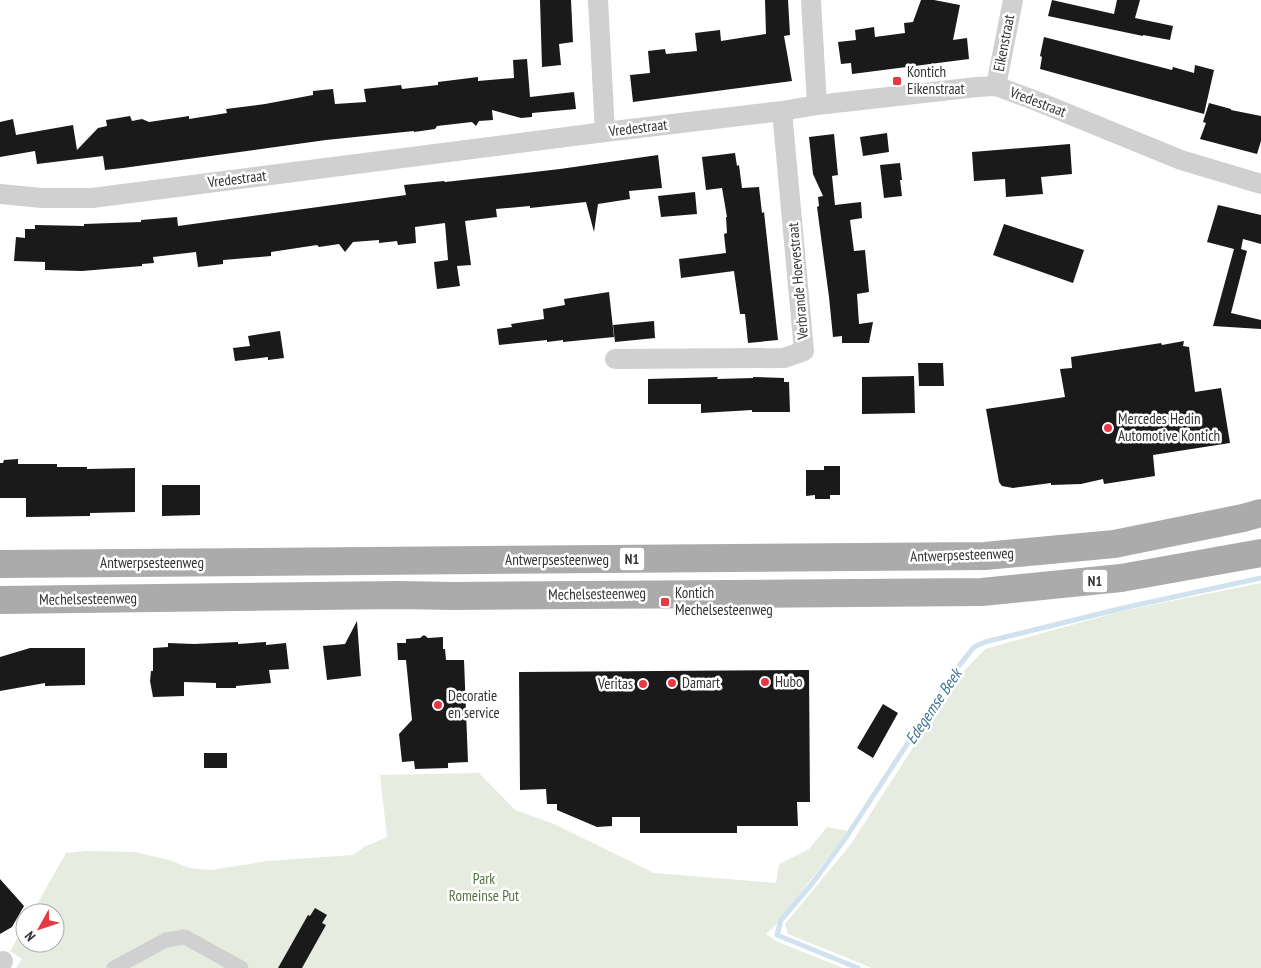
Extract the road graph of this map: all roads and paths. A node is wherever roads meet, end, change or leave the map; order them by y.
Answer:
1 (598, 0) edge
2 (812, 0) edge
3 (1013, 0) edge
4 (996, 86) junction
5 (817, 106) junction
6 (782, 111) junction
7 (605, 132) junction
8 (1261, 184) edge
9 (0, 194) edge
10 (615, 359) dead end
11 (1261, 513) edge
12 (1261, 553) edge
13 (0, 564) edge
14 (197, 585) junction
15 (0, 600) edge
16 (114, 968) edge
17 (241, 968) edge

1 - 7 street
2 - 5 street
3 - 4 street, Eikenstraat
4 - 5 street, Vredestraat
4 - 8 street, Vredestraat
5 - 6 street, Vredestraat
6 - 7 street, Vredestraat
6 - 10 street, Verbrande Hoevestraat
7 - 9 street, Vredestraat
11 - 14 main road, Antwerpsesteenweg / N1
12 - 14 main road, Mechelsesteenweg / N1
13 - 14 main road, Antwerpsesteenweg / N1
14 - 15 main road, Mechelsesteenweg / N1
16 - 17 street

